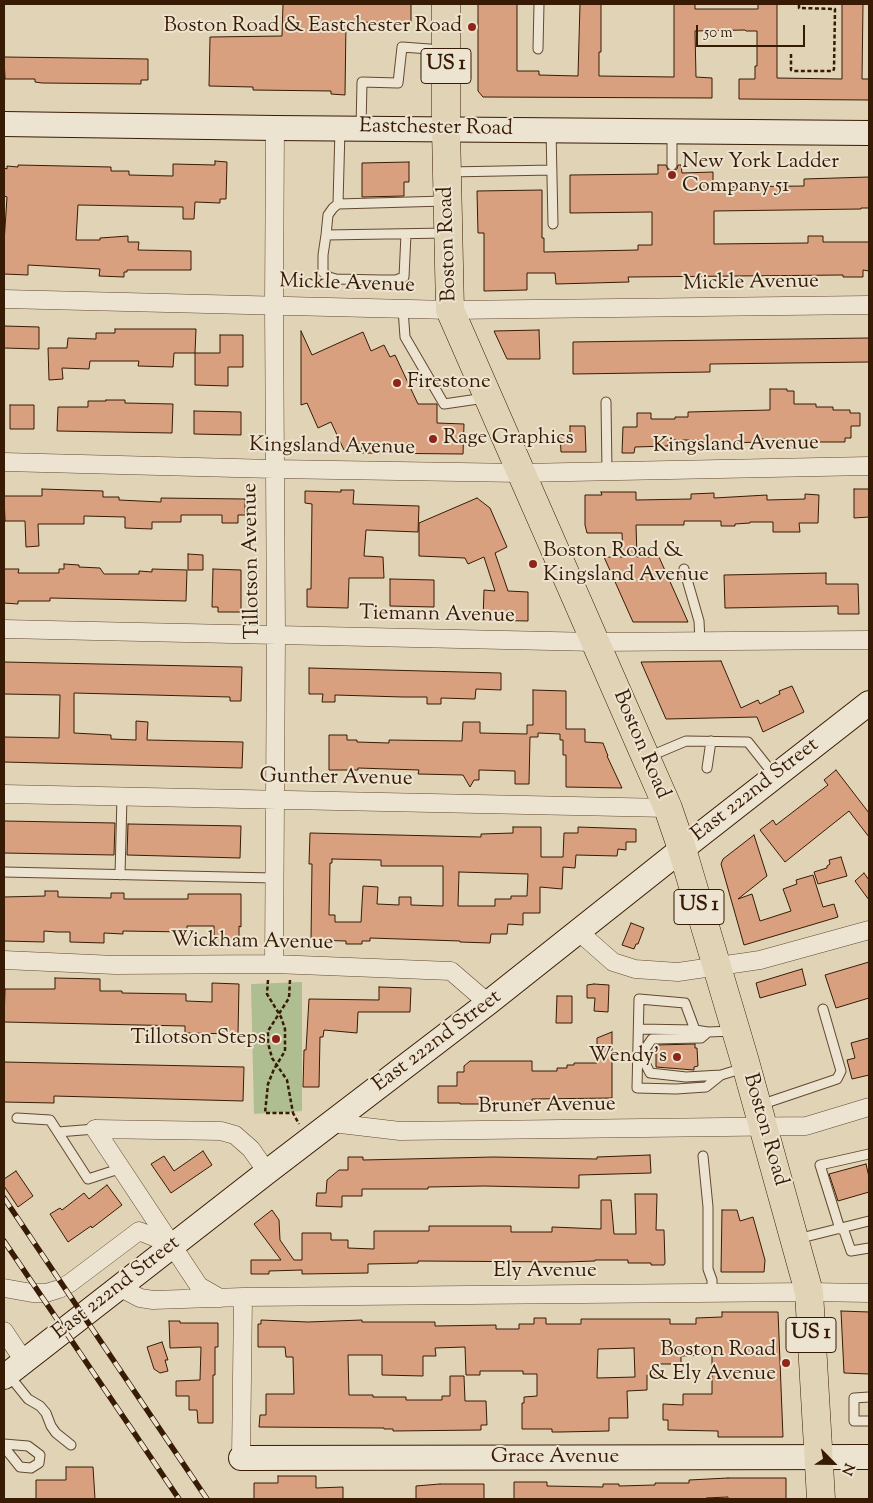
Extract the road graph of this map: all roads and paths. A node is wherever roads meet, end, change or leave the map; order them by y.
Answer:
1 (446, 4) edge
2 (539, 4) edge
3 (799, 4) edge
4 (538, 49) dead end
5 (446, 50) junction
6 (791, 54) dead end
7 (4, 124) edge
8 (275, 128) junction
9 (351, 128) junction
10 (446, 129) junction
11 (551, 130) junction
12 (672, 131) junction
13 (869, 133) edge
14 (672, 165) dead end
15 (552, 170) junction
16 (447, 172) junction
17 (448, 201) junction
18 (338, 204) junction
19 (553, 224) dead end
20 (448, 233) junction
21 (406, 234) junction
22 (326, 235) junction
23 (4, 299) edge
24 (274, 305) junction
25 (869, 305) edge
26 (403, 309) junction
27 (450, 310) junction
28 (488, 398) junction
29 (606, 402) dead end
30 (4, 462) edge
31 (869, 466) edge
32 (274, 470) junction
33 (607, 471) junction
34 (521, 473) junction
35 (684, 569) dead end
36 (4, 629) edge
37 (276, 635) junction
38 (869, 640) edge
39 (700, 641) junction
40 (596, 642) junction
41 (869, 703) edge
42 (711, 742) junction
43 (646, 758) junction
44 (707, 768) dead end
45 (775, 777) junction
46 (4, 794) edge
47 (122, 797) junction
48 (274, 800) junction
49 (668, 808) junction
50 (682, 849) junction
51 (4, 872) edge
52 (120, 875) junction
53 (274, 878) junction
54 (869, 930) edge
55 (580, 932) junction
56 (4, 960) edge
57 (274, 964) junction
58 (716, 966) junction
59 (291, 980) dead end
60 (488, 1004) junction
61 (823, 1009) dead end
62 (278, 1013) junction
63 (639, 1030) junction
64 (695, 1030) junction
65 (722, 1031) junction
66 (277, 1064) junction
67 (747, 1068) junction
68 (721, 1075) junction
69 (869, 1107) edge
70 (293, 1113) junction
71 (760, 1116) junction
72 (17, 1118) dead end
73 (332, 1123) junction
74 (95, 1129) junction
75 (58, 1132) junction
76 (308, 1141) junction
77 (869, 1154) edge
78 (703, 1156) dead end
79 (122, 1168) junction
80 (267, 1172) junction
81 (869, 1221) edge
82 (842, 1228) junction
83 (795, 1239) junction
84 (173, 1246) junction
85 (869, 1248) edge
86 (119, 1287) junction
87 (4, 1288) edge
88 (809, 1292) junction
89 (712, 1293) junction
90 (869, 1293) edge
91 (242, 1297) junction
92 (221, 1298) junction
93 (4, 1331) edge
94 (12, 1371) edge
95 (869, 1397) edge
96 (869, 1421) edge
97 (71, 1445) dead end
98 (869, 1456) edge
99 (818, 1457) junction
100 (241, 1458) joint
101 (821, 1499) edge

1 - 5 main road, Boston Road / US 1
2 - 4 lane
3 - 6 path
5 - 9 lane
5 - 10 main road, Boston Road / US 1
7 - 8 street, Eastchester Road
8 - 9 street, Eastchester Road
8 - 24 street, Tillotson Avenue
9 - 10 street, Eastchester Road
9 - 18 lane
10 - 11 street, Eastchester Road
10 - 16 main road, Boston Road / US 1
11 - 12 street, Eastchester Road
11 - 15 lane
12 - 13 street, Eastchester Road
12 - 14 lane
15 - 16 lane
15 - 19 lane
16 - 17 main road, Boston Road / US 1
17 - 18 lane
17 - 20 main road, Boston Road / US 1
18 - 22 lane
20 - 21 lane
20 - 27 main road, Boston Road / US 1
21 - 22 lane
21 - 22 lane
23 - 24 street, Mickle Avenue
24 - 26 street, Mickle Avenue
24 - 32 street, Tillotson Avenue
25 - 27 street, Mickle Avenue
26 - 27 street, Mickle Avenue
26 - 28 lane
27 - 28 main road, Boston Road / US 1
28 - 34 main road, Boston Road / US 1
29 - 33 lane
30 - 32 street, Kingsland Avenue
31 - 33 street, Kingsland Avenue
32 - 34 street, Kingsland Avenue
32 - 37 street, Tillotson Avenue
33 - 34 street, Kingsland Avenue
34 - 40 main road, Boston Road / US 1
35 - 39 lane
36 - 37 street, Tiemann Avenue
37 - 40 street, Tiemann Avenue
37 - 48 street, Tillotson Avenue
38 - 39 street, Tiemann Avenue
39 - 40 street, Tiemann Avenue
40 - 43 main road, Boston Road / US 1
41 - 45 street, East 222nd Street
42 - 43 lane
42 - 44 lane
42 - 45 lane
43 - 49 main road, Boston Road / US 1
45 - 50 street, East 222nd Street
46 - 47 street, Gunther Avenue
47 - 48 street, Gunther Avenue
47 - 52 lane
48 - 49 street, Gunther Avenue
48 - 53 street, Tillotson Avenue
49 - 50 main road, Boston Road / US 1
50 - 55 street, East 222nd Street
50 - 58 main road, Boston Road / US 1
51 - 52 lane
52 - 53 lane
53 - 57 street, Tillotson Avenue
54 - 58 street
55 - 58 street
55 - 60 street, East 222nd Street
56 - 57 street, Wickham Avenue
57 - 60 street, Wickham Avenue
57 - 62 path
58 - 65 main road, Boston Road / US 1
59 - 62 path
60 - 73 street, East 222nd Street
61 - 71 lane
62 - 66 path
62 - 66 path
63 - 64 lane
63 - 64 lane
63 - 68 lane
64 - 65 lane
65 - 67 main road, Boston Road / US 1
65 - 68 lane
66 - 70 path
66 - 70 path
67 - 68 lane
67 - 71 main road, Boston Road / US 1
69 - 71 street, Bruner Avenue
70 - 76 path
71 - 73 street, Bruner Avenue
71 - 83 main road, Boston Road / US 1
72 - 75 lane
73 - 76 street, East 222nd Street
74 - 75 lane
74 - 79 street
74 - 80 street
75 - 79 lane
76 - 80 street, East 222nd Street
77 - 82 lane
78 - 89 lane
79 - 84 street
80 - 84 street, East 222nd Street
81 - 82 lane
82 - 83 lane
82 - 85 lane
83 - 88 main road, Boston Road / US 1
84 - 86 street, East 222nd Street
84 - 87 street
84 - 92 street
86 - 92 street, Ely Avenue
86 - 94 street, East 222nd Street
88 - 89 street, Ely Avenue
88 - 90 street, Ely Avenue
88 - 99 main road, Boston Road / US 1
89 - 91 street, Ely Avenue
91 - 92 street, Ely Avenue
91 - 100 street
93 - 94 street
94 - 97 lane
95 - 96 lane
98 - 99 street, Grace Avenue
99 - 100 street, Grace Avenue
99 - 101 main road, Boston Road / US 1

